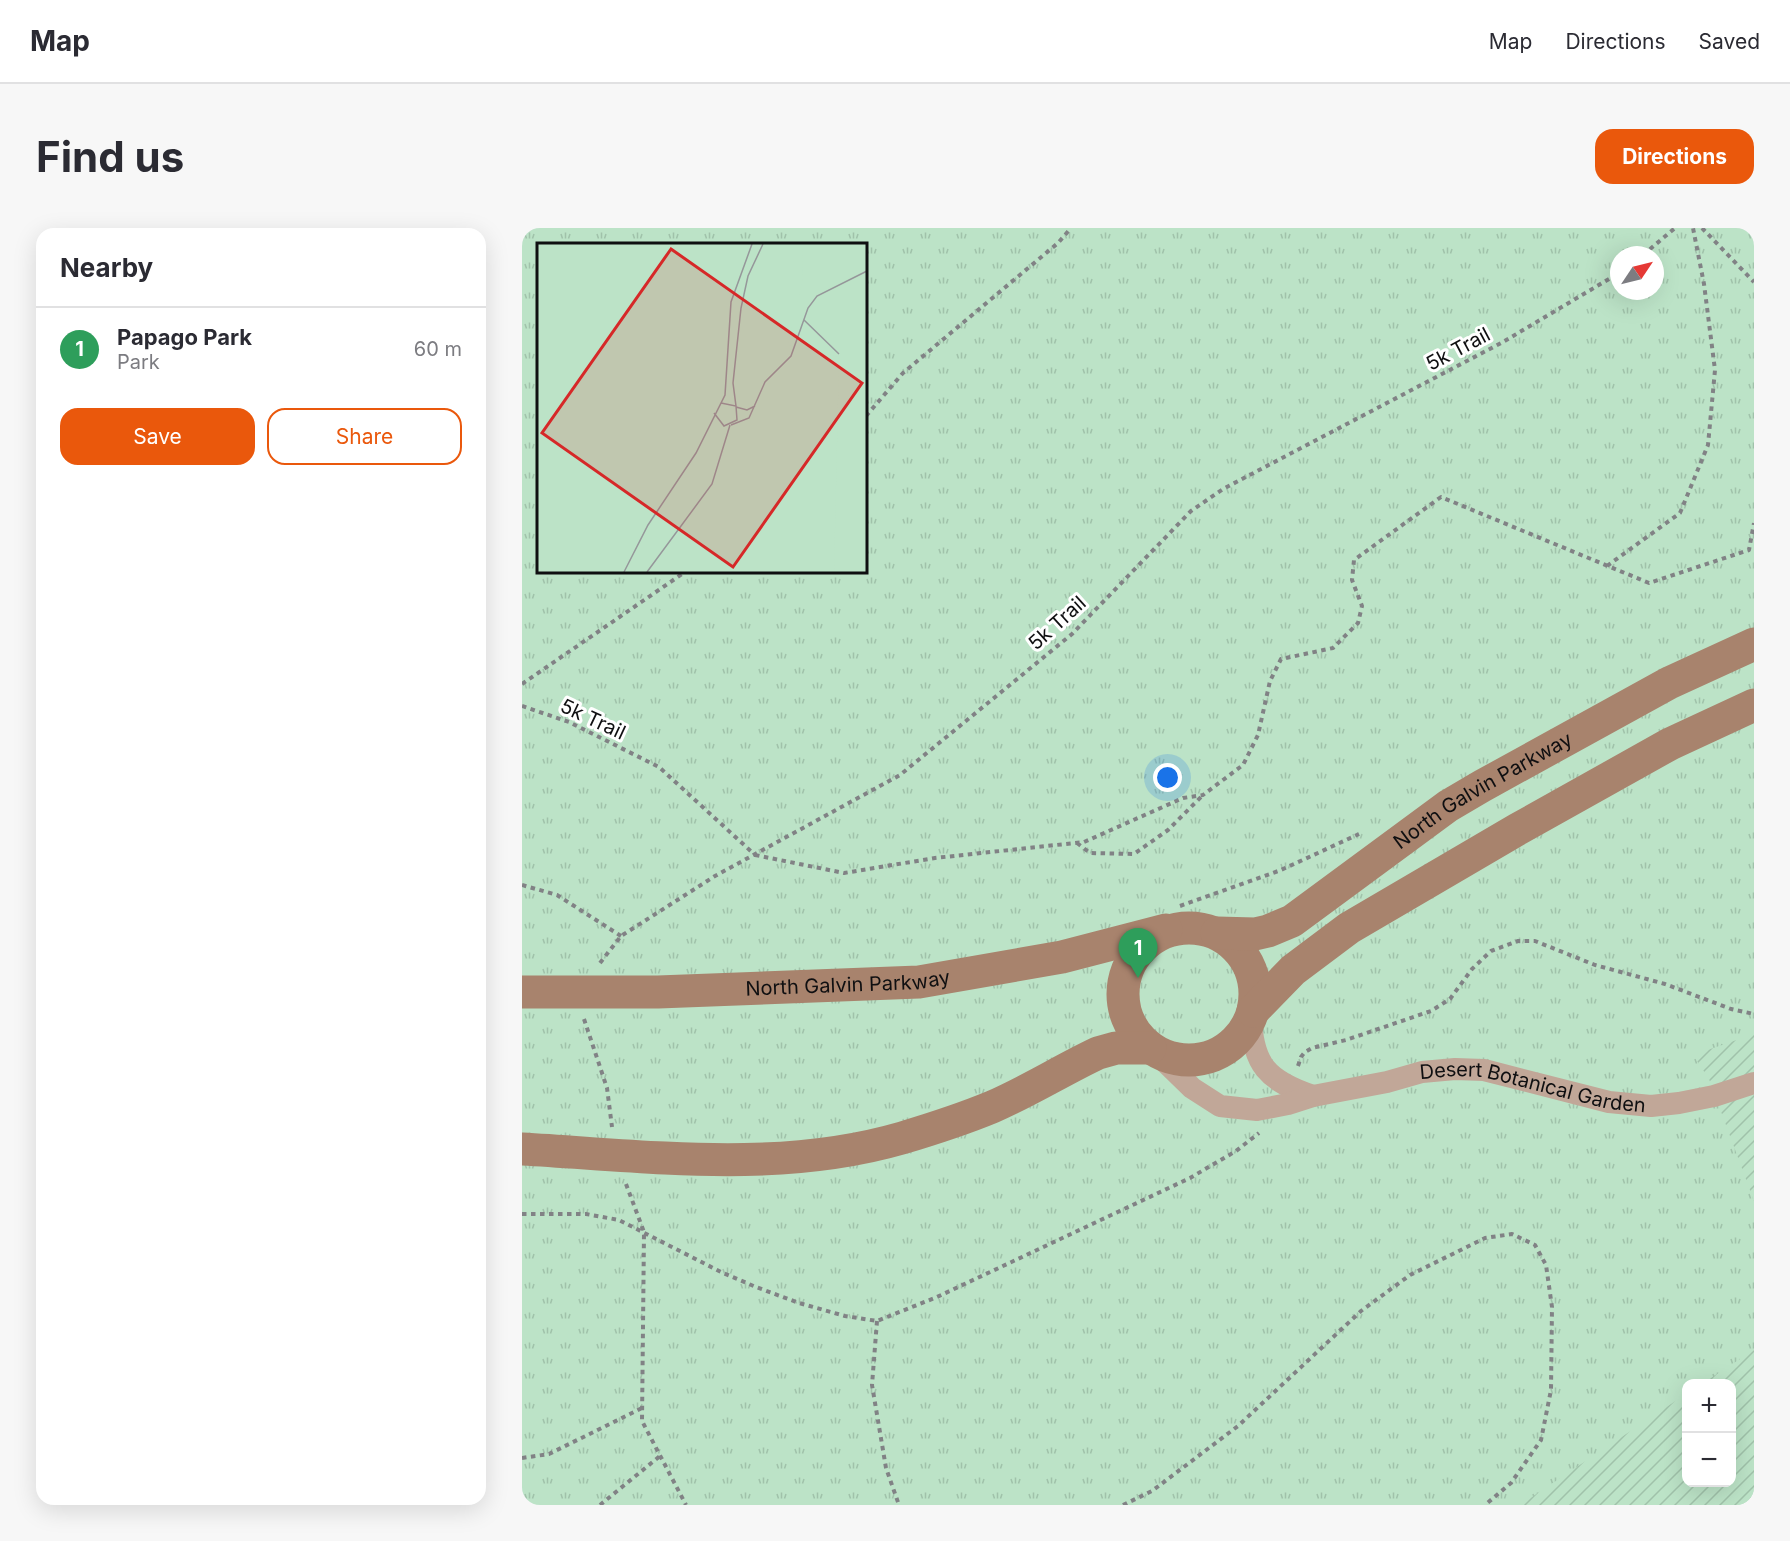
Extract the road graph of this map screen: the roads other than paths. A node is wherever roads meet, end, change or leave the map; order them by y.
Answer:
1 (1754, 644) edge
2 (1754, 705) edge
3 (1170, 919) junction
4 (1217, 933) junction
5 (522, 992) edge
6 (1252, 1014) junction
7 (1152, 1049) junction
8 (1754, 1083) edge
9 (1313, 1096) junction
10 (522, 1149) edge

1 - 4 main road, North Galvin Parkway
2 - 6 main road
3 - 4 main road
3 - 5 main road, North Galvin Parkway
3 - 7 main road
4 - 6 main road
6 - 7 main road
6 - 9 street
7 - 9 street, Desert Botanical Garden
7 - 10 main road
8 - 9 street, Desert Botanical Garden

